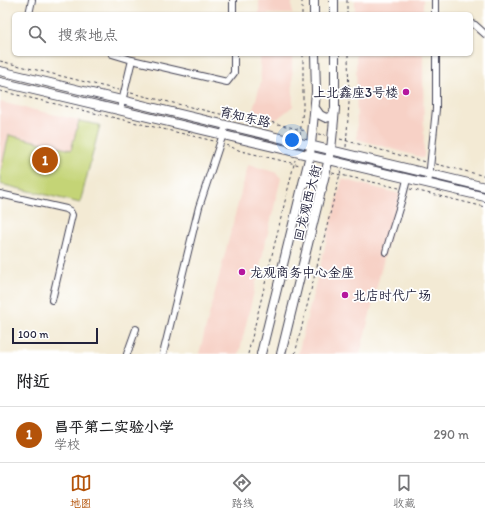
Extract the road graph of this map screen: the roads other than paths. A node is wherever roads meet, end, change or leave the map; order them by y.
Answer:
1 (32, 0) edge
2 (233, 0) edge
3 (314, 0) edge
4 (334, 0) edge
5 (434, 0) edge
6 (29, 12) edge
7 (233, 12) edge
8 (314, 12) edge
9 (334, 12) edge
10 (435, 12) edge
11 (473, 24) edge
12 (485, 34) edge
13 (119, 56) edge
14 (234, 56) edge
15 (315, 56) edge
16 (335, 56) edge
17 (436, 56) edge
18 (132, 60) junction
19 (0, 71) edge
20 (0, 82) edge
21 (123, 100) junction
22 (315, 107) junction
23 (335, 109) junction
24 (120, 110) junction
25 (226, 125) junction
26 (222, 139) junction
27 (311, 146) junction
28 (331, 150) junction
29 (310, 156) junction
30 (329, 160) junction
31 (429, 174) junction
32 (407, 179) junction
33 (428, 184) junction
34 (302, 186) junction
35 (485, 187) edge
36 (322, 191) junction
37 (0, 194) edge
38 (485, 197) edge
39 (386, 252) dead end
40 (52, 300) dead end
41 (136, 329) dead end
42 (127, 354) edge
43 (163, 354) edge
44 (261, 354) edge
45 (281, 354) edge

1 - 6 street
2 - 7 street
3 - 8 main road
4 - 9 main road
5 - 10 street
11 - 12 street
13 - 18 street
14 - 18 street
15 - 22 main road, 回龙观西大街
16 - 23 main road, 回龙观西大街
17 - 31 street
18 - 21 street
19 - 21 main road, 育知东路
20 - 24 main road, 育知东路
21 - 24 street
21 - 25 main road, 育知东路
22 - 23 main road
22 - 27 main road, 回龙观西大街
23 - 28 main road, 回龙观西大街
24 - 26 main road, 育知东路
25 - 26 street
25 - 27 main road, 育知东路
26 - 29 main road, 育知东路
26 - 43 street
27 - 28 main road, 育知东路
27 - 29 main road, 回龙观西大街
28 - 30 main road, 回龙观西大街
28 - 31 main road, 育知东路
29 - 30 main road, 育知东路
29 - 34 main road, 回龙观西大街
30 - 32 main road, 育知东路
30 - 36 main road, 回龙观西大街
31 - 33 street
31 - 35 main road, 育知东路
32 - 33 main road, 育知东路
32 - 39 street
33 - 38 main road, 育知东路
34 - 36 main road
34 - 44 main road, 回龙观西大街
36 - 45 main road, 回龙观西大街
37 - 40 street
41 - 42 street

